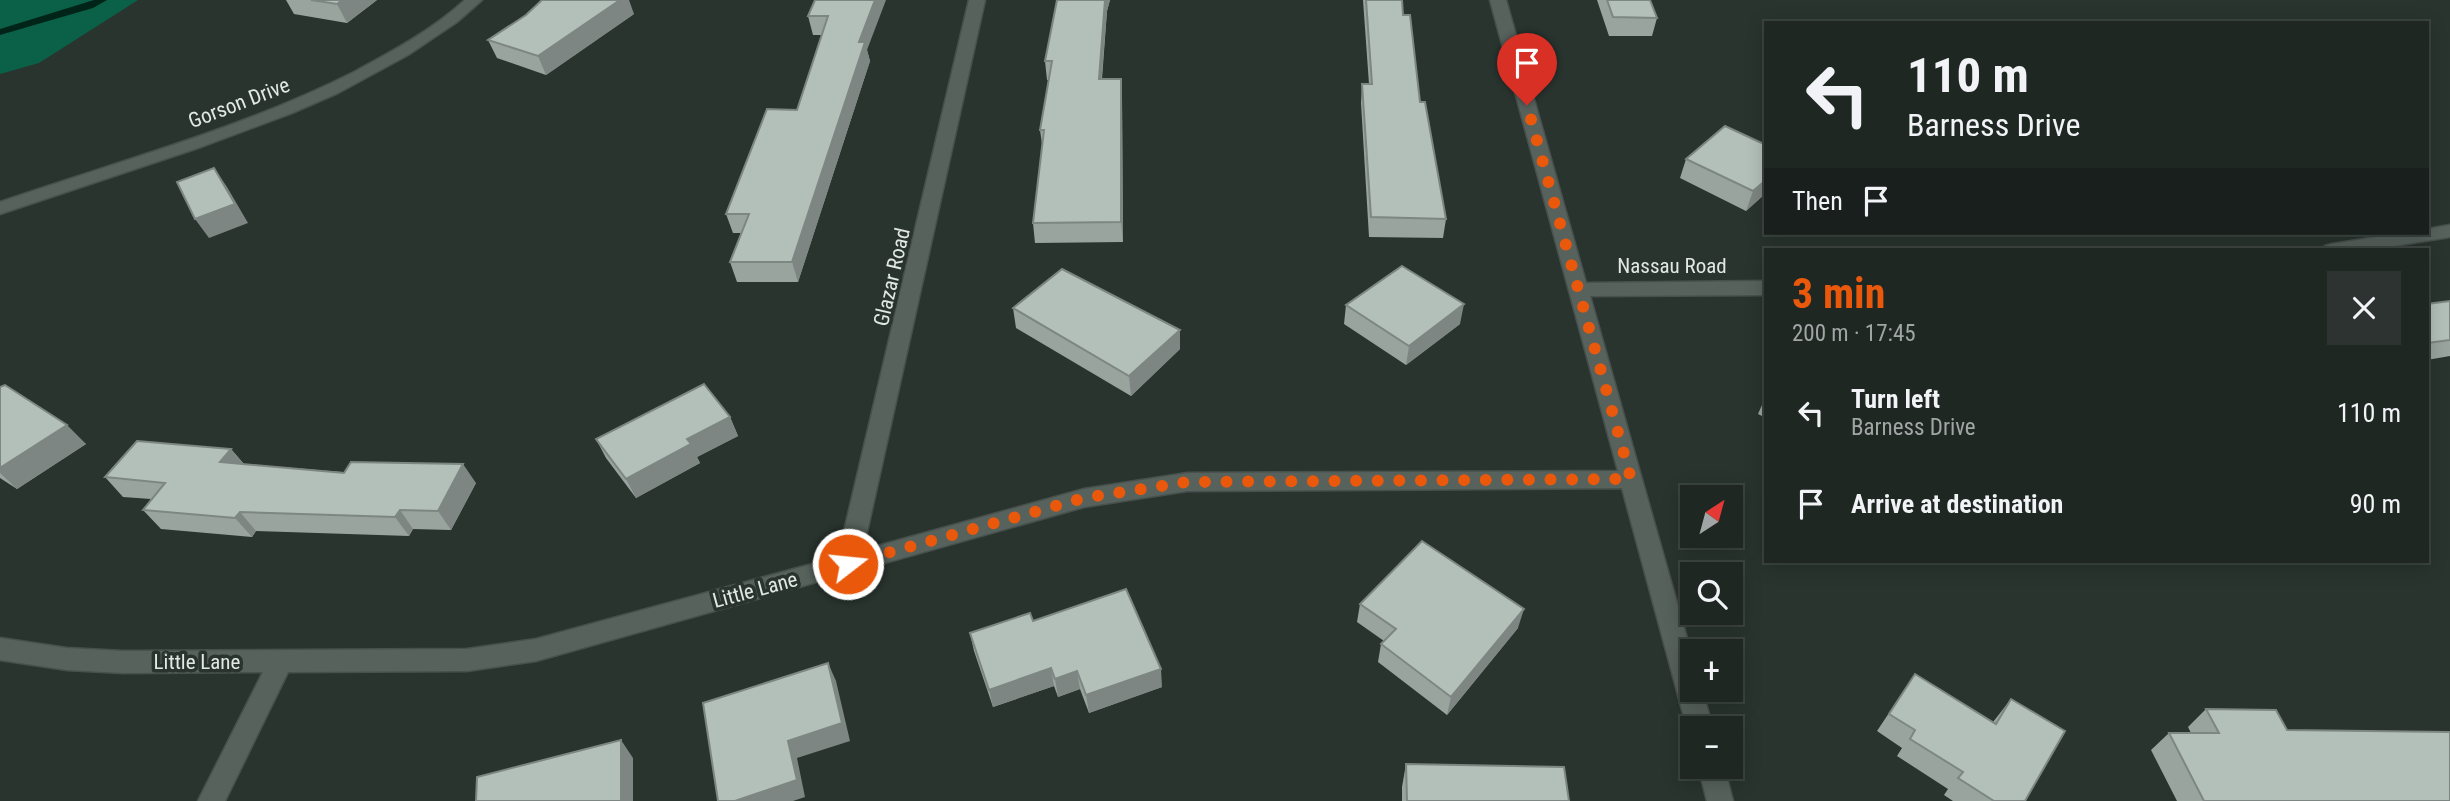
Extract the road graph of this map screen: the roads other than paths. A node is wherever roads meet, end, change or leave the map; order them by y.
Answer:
1 (474, 0) edge
2 (976, 0) edge
3 (1498, 0) edge
4 (0, 208) edge
5 (2450, 231) edge
6 (2429, 234) edge
7 (2425, 235) edge
8 (2344, 248) edge
9 (1764, 288) edge
10 (1578, 290) junction
11 (1631, 479) junction
12 (848, 564) junction
13 (0, 649) edge
14 (281, 661) junction
15 (1697, 716) edge
16 (1714, 779) edge
17 (211, 801) edge
18 (1720, 801) edge

1 - 4 street, Gorson Drive
2 - 12 street, Glazar Road
3 - 10 street
5 - 6 street
7 - 8 street
9 - 10 street, Nassau Road
10 - 11 street
11 - 12 street, Little Lane
11 - 15 street
12 - 14 street, Little Lane
13 - 14 street, Little Lane
14 - 17 street
16 - 18 street

